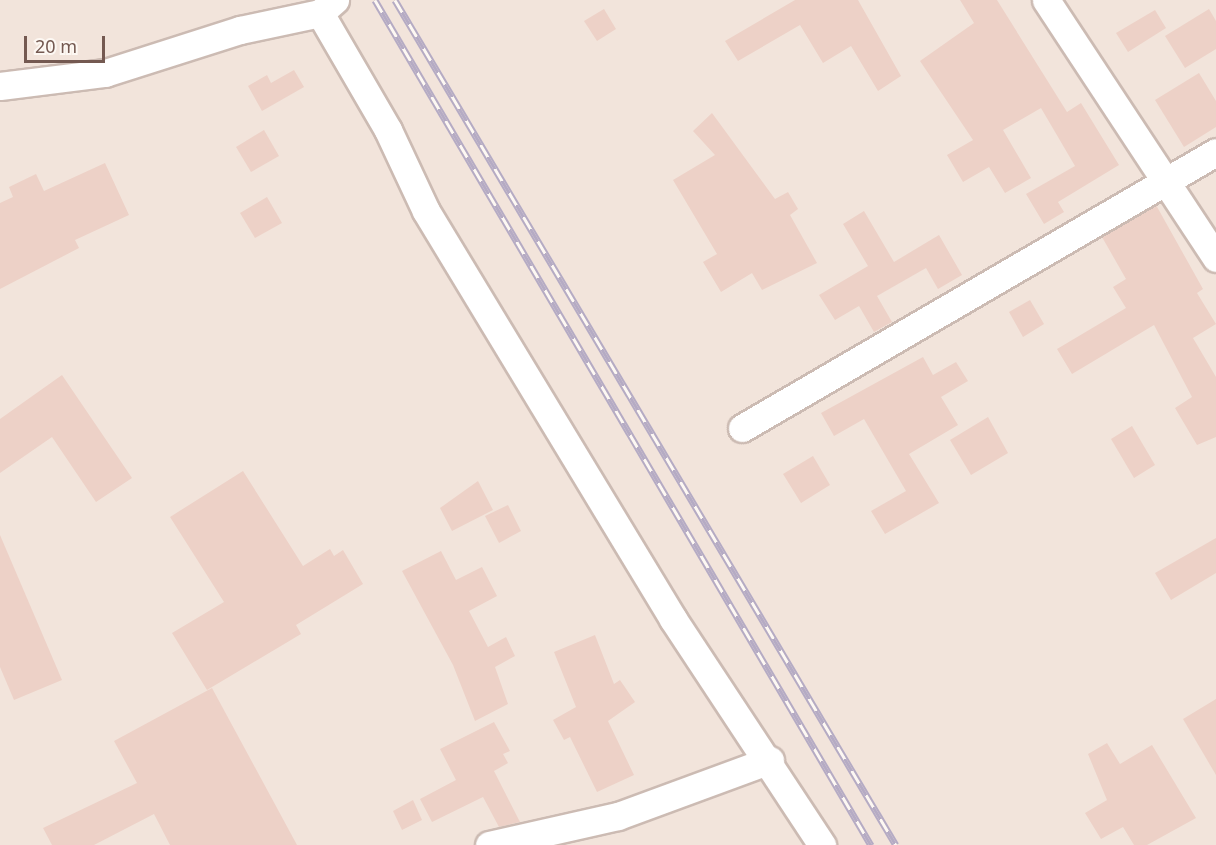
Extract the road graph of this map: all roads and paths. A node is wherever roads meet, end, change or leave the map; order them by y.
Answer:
1 (1046, 0) edge
2 (328, 6) edge
3 (0, 86) edge
4 (1216, 152) edge
5 (1166, 184) junction
6 (1216, 258) edge
7 (742, 428) dead end
8 (770, 760) junction
9 (489, 845) edge
10 (822, 845) edge

1 - 5 street
2 - 3 street
2 - 8 street
4 - 5 street
5 - 6 street
5 - 7 street
8 - 9 street
8 - 10 street

